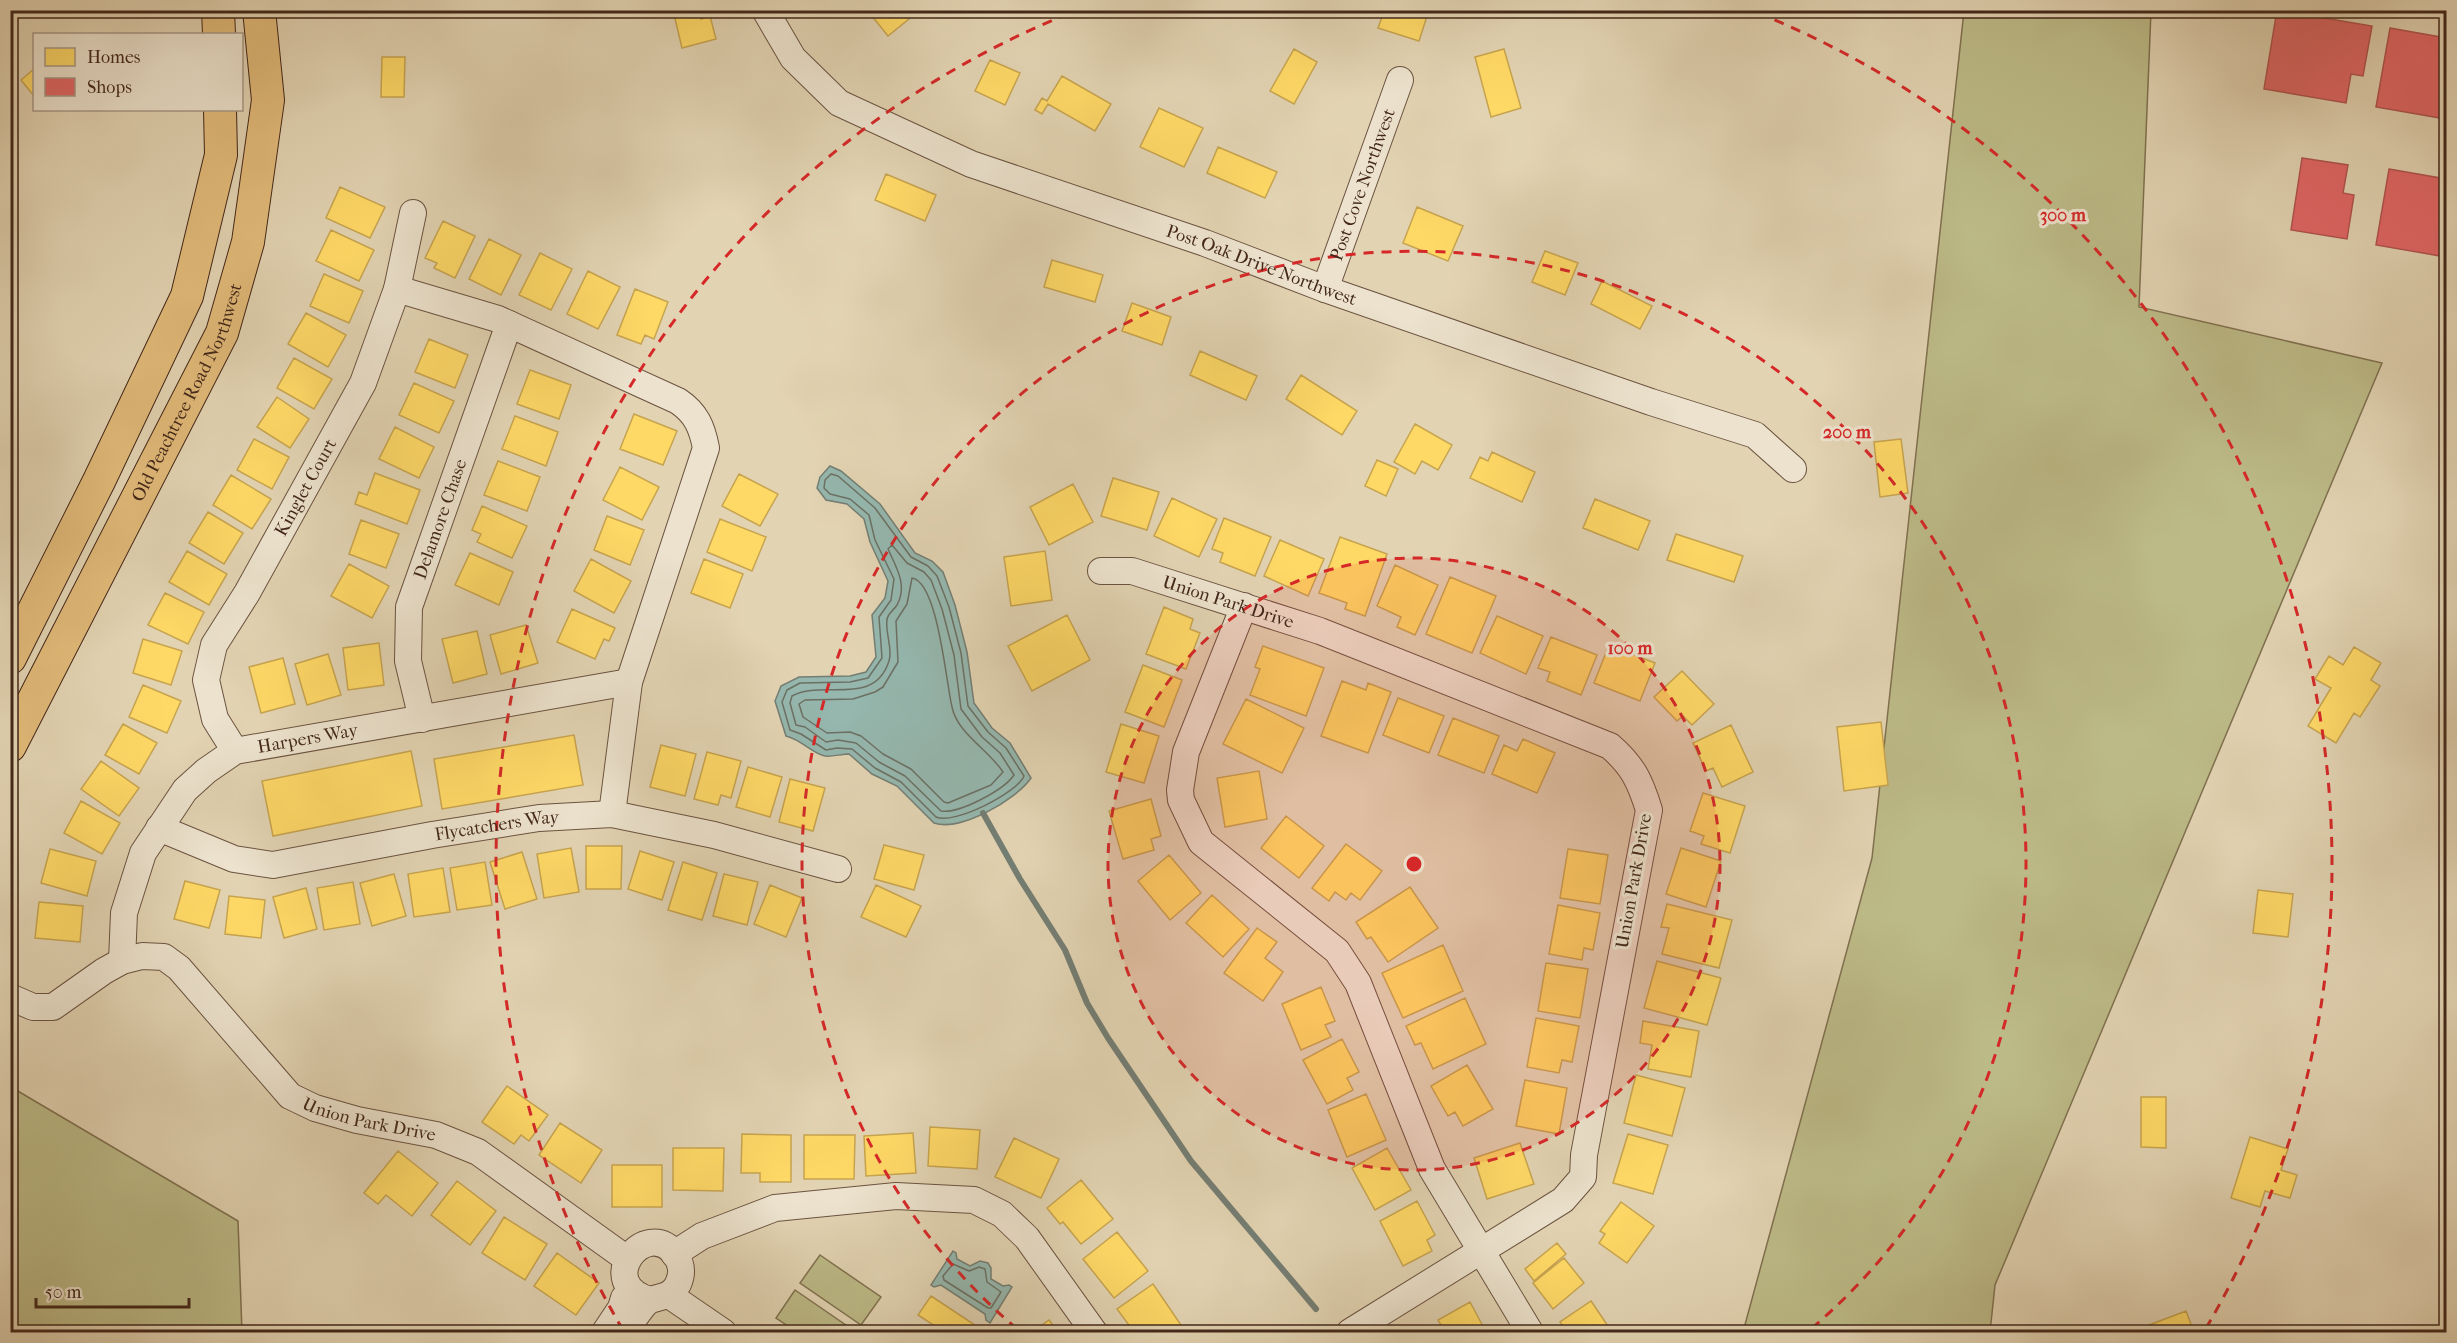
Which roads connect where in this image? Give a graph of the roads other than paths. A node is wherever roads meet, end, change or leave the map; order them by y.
1 (218, 10) edge
2 (259, 10) edge
3 (765, 10) edge
4 (219, 33) edge
5 (1400, 80) dead end
6 (220, 111) edge
7 (413, 213) dead end
8 (397, 289) junction
9 (1325, 289) junction
10 (509, 324) junction
11 (1793, 469) dead end
12 (1101, 571) dead end
13 (1244, 606) junction
14 (10, 658) edge
15 (628, 682) junction
16 (422, 719) junction
17 (10, 746) edge
18 (235, 751) junction
19 (612, 814) junction
20 (159, 828) junction
21 (838, 870) dead end
22 (122, 961) junction
23 (10, 997) edge
24 (1481, 1251) junction
25 (674, 1254) junction
26 (627, 1259) junction
27 (649, 1294) junction
28 (605, 1332) edge
29 (625, 1332) edge
30 (723, 1332) edge
31 (1094, 1332) edge
32 (1350, 1332) edge
33 (1530, 1332) edge

1 - 4 main road
2 - 17 main road, Old Peachtree Road Northwest
3 - 9 street, Post Oak Drive Northwest
5 - 9 street, Post Cove Northwest
6 - 14 main road
7 - 8 street, Kinglet Court
8 - 10 street
8 - 18 street, Kinglet Court
9 - 11 street, Post Oak Drive Northwest
10 - 15 street
10 - 16 street, Delamore Chase
12 - 13 street, Union Park Drive
13 - 24 street
13 - 24 street, Union Park Drive
15 - 16 street, Harpers Way
15 - 19 street
16 - 18 street, Harpers Way
18 - 20 street, Harpers Way
19 - 20 street, Flycatchers Way
19 - 21 street, Flycatchers Way
20 - 22 street, Harpers Way
22 - 23 street, Union Park Drive
22 - 26 street, Union Park Drive
24 - 32 street, Union Park Drive
24 - 33 street
25 - 26 street
25 - 27 street
25 - 31 street
26 - 27 street
27 - 28 street
27 - 29 street
27 - 30 street

